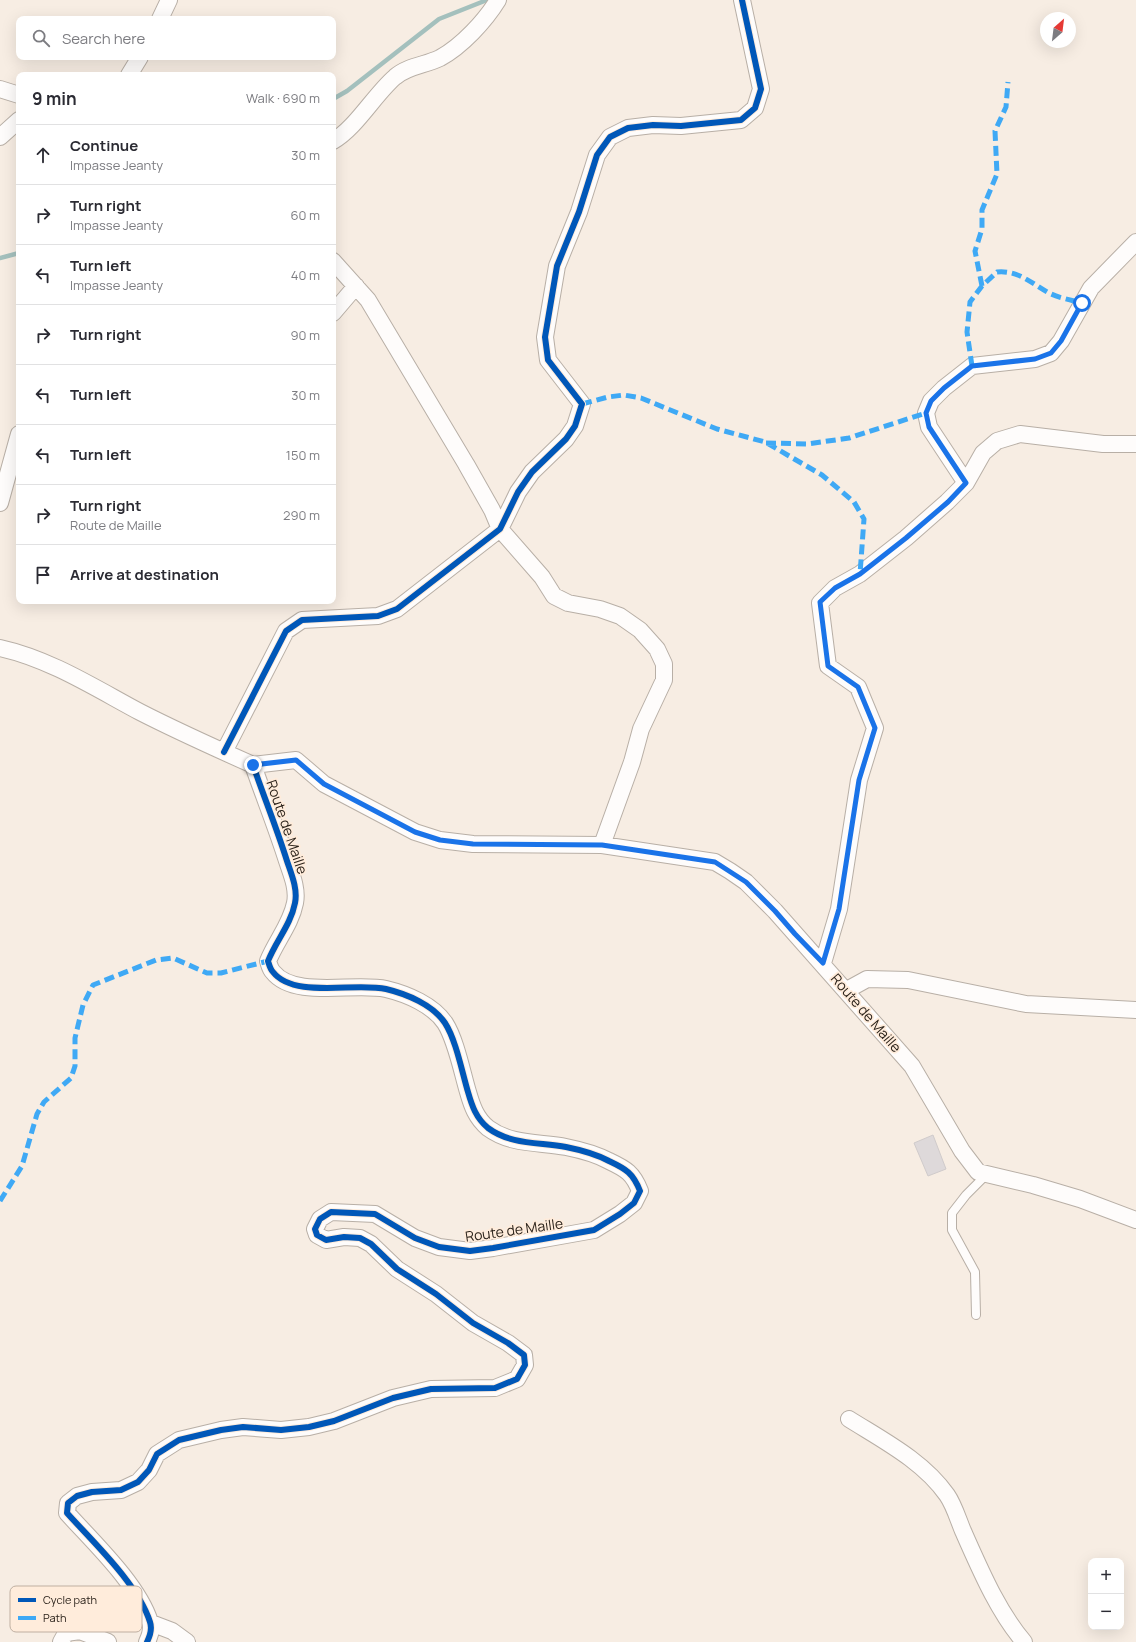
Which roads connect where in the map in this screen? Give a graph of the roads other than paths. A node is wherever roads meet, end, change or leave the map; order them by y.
1 (169, 0) edge
2 (498, 0) edge
3 (742, 0) edge
4 (161, 16) edge
5 (138, 60) edge
6 (131, 72) edge
7 (0, 89) edge
8 (16, 94) edge
9 (16, 123) edge
10 (0, 137) edge
11 (336, 137) edge
12 (1136, 242) edge
13 (336, 263) edge
14 (356, 286) junction
15 (336, 309) edge
16 (1136, 444) edge
17 (16, 445) edge
18 (966, 483) junction
19 (0, 503) edge
20 (500, 529) junction
21 (0, 648) edge
22 (224, 752) junction
23 (253, 765) junction
24 (602, 845) junction
25 (823, 963) junction
26 (847, 990) junction
27 (1136, 1010) edge
28 (987, 1174) junction
29 (1136, 1220) edge
30 (976, 1316) dead end
31 (849, 1419) dead end
32 (130, 1586) edge
33 (142, 1605) edge
34 (151, 1623) junction
35 (73, 1632) edge
36 (83, 1632) edge
37 (61, 1642) edge
38 (108, 1642) edge
39 (147, 1642) edge
40 (187, 1642) edge
41 (1024, 1642) edge

1 - 4 street
2 - 11 street
3 - 20 street
5 - 6 street
7 - 8 street
9 - 10 street
12 - 18 street
13 - 14 street
14 - 15 street
14 - 20 street
16 - 18 street
17 - 19 street
18 - 25 street
20 - 22 street
20 - 24 street
21 - 22 street
22 - 23 street
23 - 24 street, Route de Maille
23 - 32 street, Route de Maille
24 - 25 street, Route de Maille
25 - 26 street, Route de Maille
26 - 27 street
26 - 28 street, Route de Maille
28 - 29 street, Route de Maille
28 - 30 lane
31 - 41 street
33 - 34 street, Route de Maille
34 - 39 street
34 - 40 street
35 - 37 street
36 - 38 street

